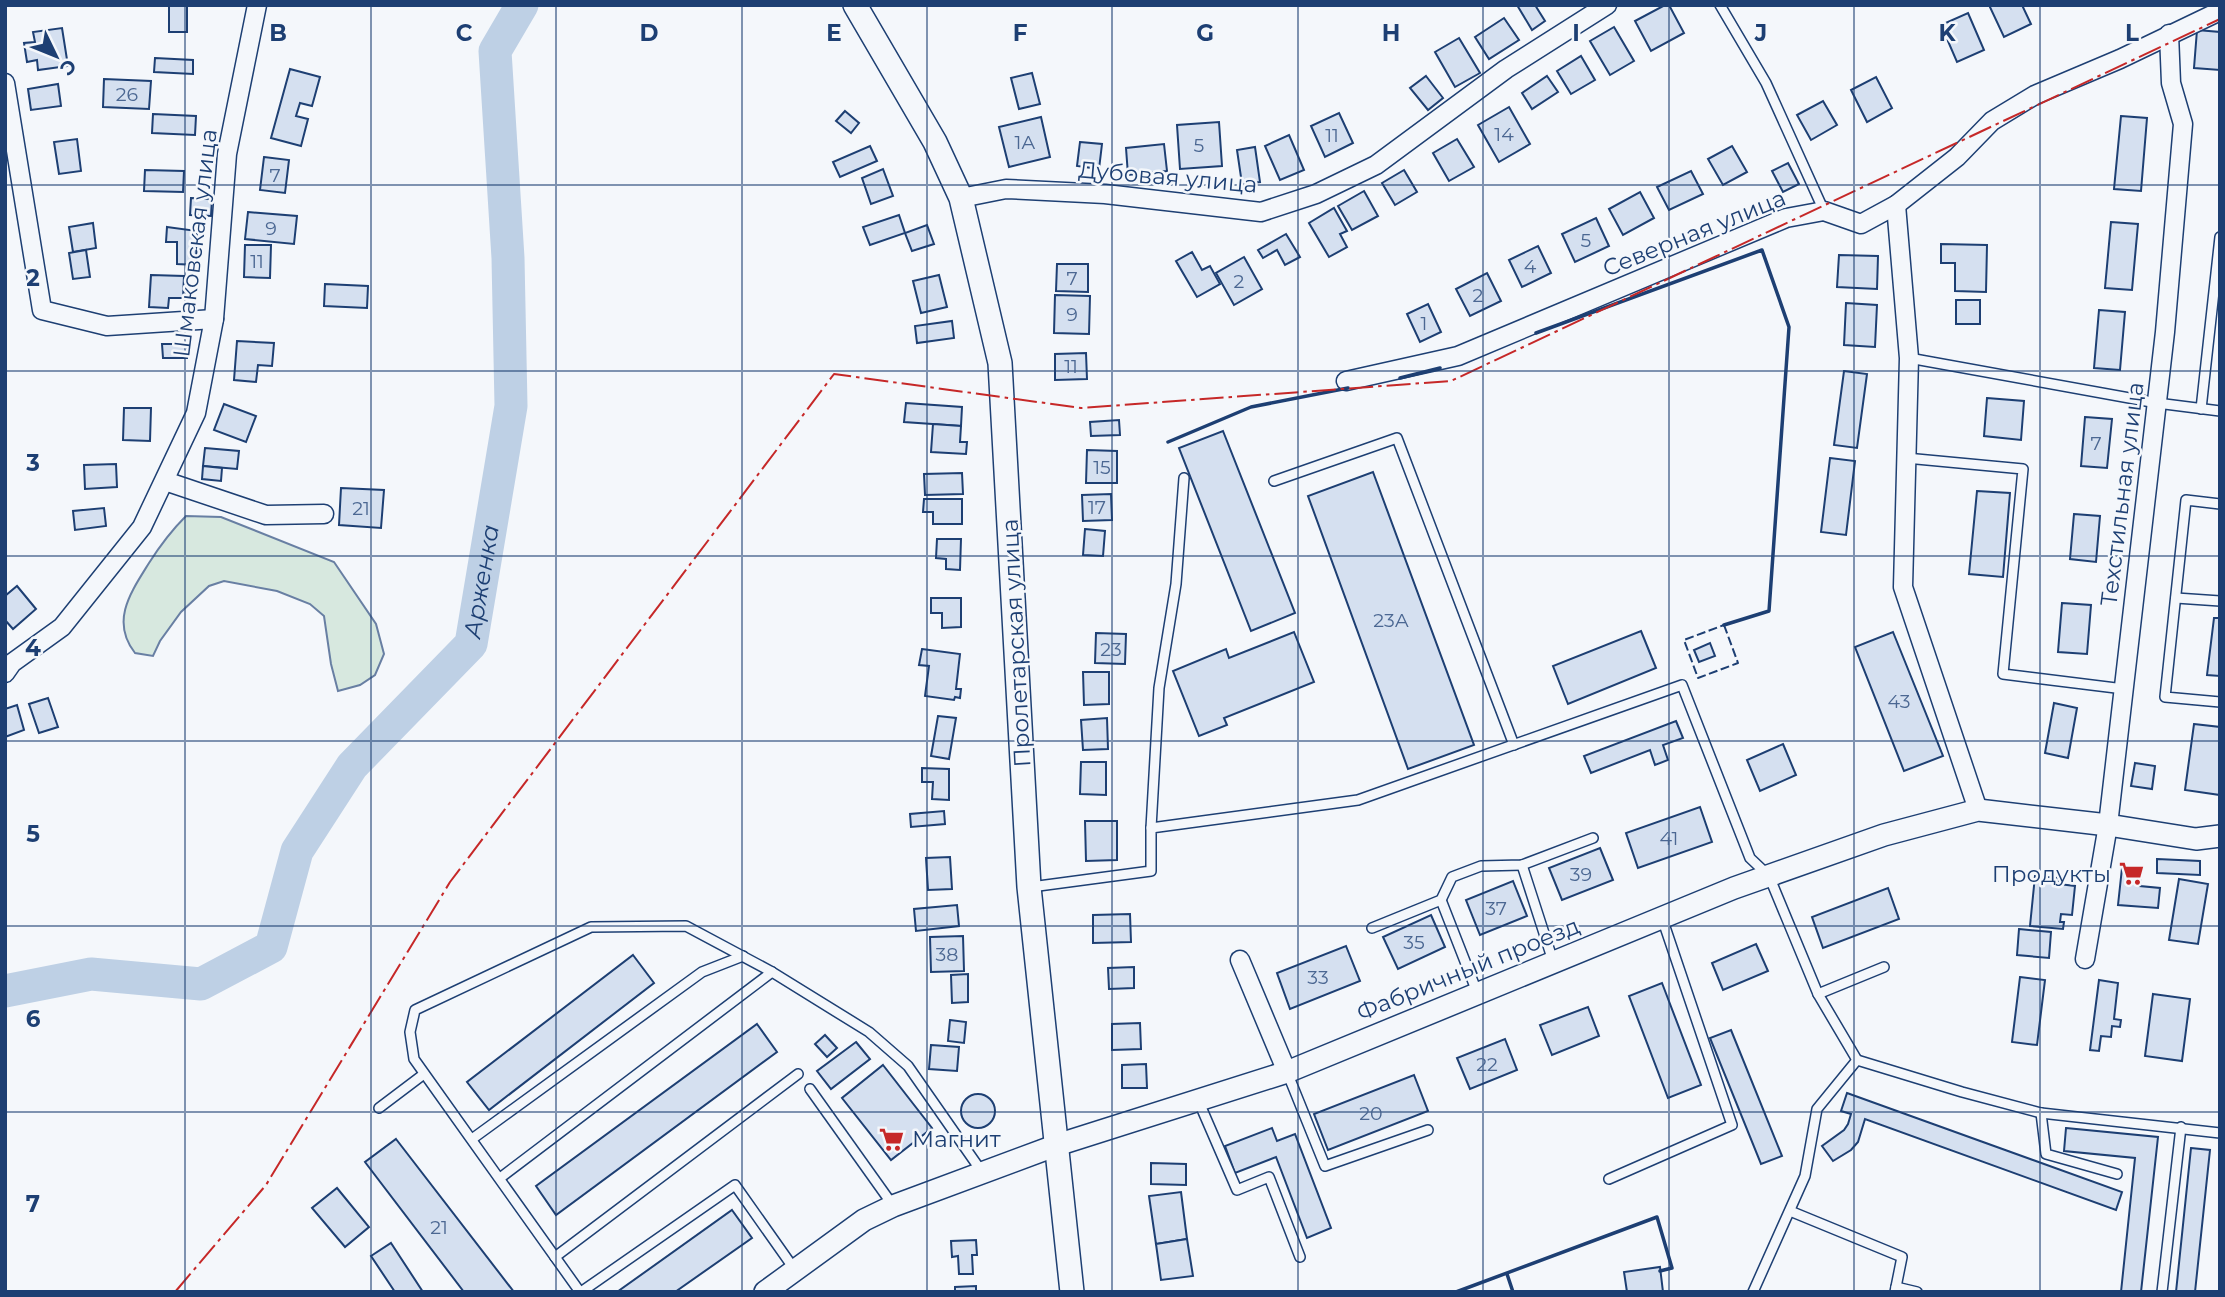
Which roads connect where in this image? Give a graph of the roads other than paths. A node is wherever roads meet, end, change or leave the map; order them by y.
1 (257, 5) edge
2 (1607, 5) edge
3 (1720, 5) edge
4 (2220, 11) edge
5 (860, 14) edge
6 (2169, 34) junction
7 (5, 83) edge
8 (961, 198) junction
9 (1896, 205) junction
10 (1824, 211) junction
11 (2220, 237) edge
12 (2215, 312) edge
13 (214, 319) junction
14 (1909, 358) junction
15 (1346, 380) dead end
16 (2157, 403) junction
17 (2201, 409) junction
18 (2220, 411) edge
19 (1906, 458) junction
20 (1184, 478) dead end
21 (164, 481) junction
22 (1274, 481) dead end
23 (2220, 504) edge
24 (324, 514) dead end
25 (2176, 598) junction
26 (2220, 601) edge
27 (5, 673) edge
28 (2124, 689) junction
29 (2220, 702) edge
30 (1514, 745) junction
31 (1978, 810) junction
32 (2108, 825) junction
33 (1151, 828) junction
34 (2220, 836) edge
35 (1592, 838) dead end
36 (1522, 865) junction
37 (1769, 876) junction
38 (1029, 887) junction
39 (1441, 900) junction
40 (1662, 918) junction
41 (1372, 928) dead end
42 (743, 956) junction
43 (2085, 959) dead end
44 (1240, 960) dead end
45 (1554, 963) junction
46 (1884, 967) dead end
47 (772, 972) junction
48 (1478, 994) junction
49 (1818, 994) junction
50 (1857, 1060) junction
51 (1287, 1072) junction
52 (424, 1074) junction
53 (798, 1074) dead end
54 (810, 1089) dead end
55 (1198, 1100) junction
56 (379, 1108) dead end
57 (2041, 1112) junction
58 (2181, 1127) junction
59 (1428, 1130) dead end
60 (2220, 1133) edge
61 (472, 1139) junction
62 (1057, 1145) junction
63 (983, 1174) junction
64 (2117, 1174) dead end
65 (500, 1178) junction
66 (1609, 1179) dead end
67 (893, 1206) junction
68 (1790, 1211) junction
69 (555, 1257) junction
70 (1300, 1257) dead end
71 (795, 1270) junction
72 (1896, 1289) edge
73 (581, 1292) edge
74 (765, 1292) edge
75 (1072, 1292) edge
76 (1753, 1292) edge
77 (1917, 1292) edge
78 (2162, 1292) edge

1 - 13 street, Шмаковская улица
2 - 8 street, Дубовая улица
3 - 10 lane
4 - 6 street, Северная улица
5 - 8 main road, Пролетарская улица
6 - 9 street, Северная улица
6 - 16 street, Техстильная улица
7 - 13 street
8 - 38 main road, Пролетарская улица
9 - 10 street, Северная улица
9 - 14 street
10 - 15 street, Северная улица
11 - 12 lane
12 - 17 lane
13 - 21 street, Шмаковская улица
14 - 16 lane
14 - 19 street
16 - 17 lane
16 - 28 street, Техстильная улица
17 - 18 lane
19 - 28 lane
19 - 31 street
20 - 33 lane
21 - 24 street
21 - 27 street, Шмаковская улица
22 - 30 lane
23 - 25 lane
25 - 26 lane
25 - 29 lane
28 - 32 street, Техстильная улица
30 - 33 lane
30 - 37 lane
31 - 32 street, Фабричный проезд
31 - 37 street, Фабричный проезд
32 - 34 street, Фабричный проезд
32 - 43 street, Техстильная улица
33 - 38 lane
35 - 36 lane
36 - 39 lane
36 - 45 lane
37 - 40 street, Фабричный проезд
37 - 49 lane
38 - 62 main road, Пролетарская улица
39 - 41 lane
39 - 48 lane
40 - 45 street, Фабричный проезд
40 - 66 lane
42 - 47 lane
42 - 52 lane
42 - 61 lane
44 - 51 street
45 - 48 street, Фабричный проезд
46 - 49 lane
47 - 63 lane
47 - 65 lane
48 - 51 street, Фабричный проезд
49 - 50 lane
50 - 57 lane
50 - 68 lane
51 - 55 street, Фабричный проезд
51 - 59 lane
52 - 56 lane
52 - 61 lane
53 - 69 lane
54 - 67 lane
55 - 62 street, Фабричный проезд
55 - 70 lane
57 - 58 lane
57 - 64 lane
58 - 60 lane
58 - 78 lane
61 - 65 lane
62 - 63 street, Фабричный проезд
62 - 75 main road, Пролетарская улица
63 - 67 street, Фабричный проезд
65 - 69 lane
67 - 71 street, Фабричный проезд
68 - 72 lane
68 - 76 lane
69 - 73 lane
71 - 73 lane
71 - 74 street, Фабричный проезд
72 - 77 lane

